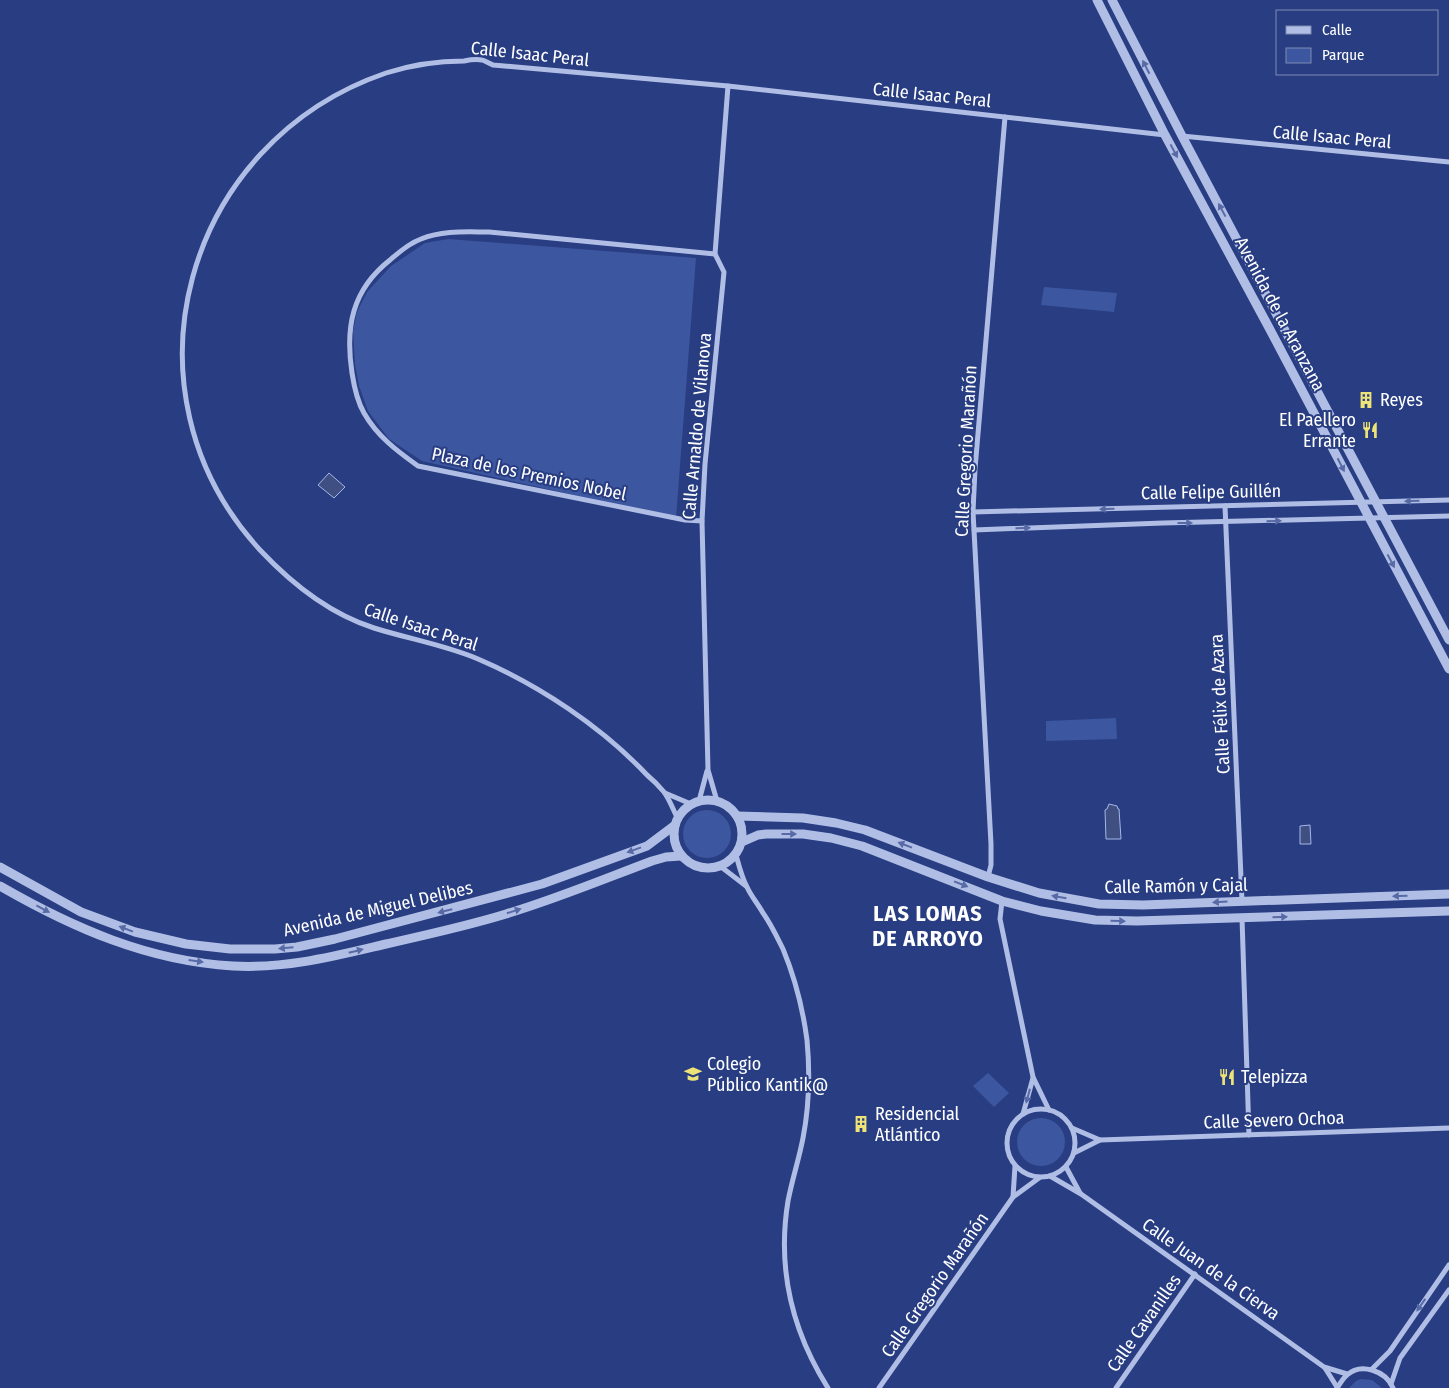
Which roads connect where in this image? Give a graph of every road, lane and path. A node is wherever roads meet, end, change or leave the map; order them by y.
1 (1097, 0) edge
2 (1112, 0) edge
3 (728, 86) junction
4 (1005, 117) junction
5 (1165, 135) junction
6 (1182, 136) junction
7 (1449, 162) edge
8 (716, 254) junction
9 (1449, 500) edge
10 (1375, 501) junction
11 (1360, 502) junction
12 (1226, 506) junction
13 (973, 512) junction
14 (1449, 516) edge
15 (1384, 517) junction
16 (1368, 518) junction
17 (702, 521) junction
18 (1226, 522) junction
19 (974, 530) junction
20 (1449, 640) edge
21 (1449, 669) edge
22 (708, 770) junction
23 (665, 793) junction
24 (717, 801) junction
25 (695, 803) junction
26 (737, 816) junction
27 (676, 822) junction
28 (742, 842) junction
29 (736, 855) junction
30 (682, 856) junction
31 (0, 866) edge
32 (720, 866) junction
33 (988, 877) junction
34 (0, 886) edge
35 (746, 887) junction
36 (1449, 894) edge
37 (1002, 901) junction
38 (1242, 901) junction
39 (1449, 911) edge
40 (1242, 918) junction
41 (1033, 1077) junction
42 (1049, 1110) junction
43 (1023, 1114) junction
44 (1072, 1128) junction
45 (1449, 1128) edge
46 (1249, 1135) junction
47 (1100, 1140) junction
48 (1074, 1153) junction
49 (1015, 1166) junction
50 (1066, 1167) junction
51 (1050, 1176) junction
52 (1039, 1178) junction
53 (1081, 1194) junction
54 (1013, 1197) junction
55 (1449, 1265) edge
56 (1196, 1274) junction
57 (1449, 1290) edge
58 (1324, 1367) junction
59 (1372, 1369) junction
60 (1347, 1374) junction
61 (1392, 1386) edge
62 (828, 1388) edge
63 (879, 1388) edge
64 (1116, 1388) edge
65 (1337, 1388) edge

1 - 5 street, Avenida de la Aranzana
6 -> 2 street, Avenida de la Aranzana
3 - 4 street, Calle Isaac Peral
3 - 8 street, Calle Arnaldo de Vilanova
3 - 23 street, Calle Isaac Peral
4 - 5 street, Calle Isaac Peral
4 - 13 street, Calle Gregorio Marañón
5 -> 11 street, Avenida de la Aranzana
6 - 7 street, Calle Isaac Peral
10 -> 6 street, Avenida de la Aranzana
8 - 17 street, Calle Arnaldo de Vilanova
8 - 17 street, Plaza de los Premios Nobel
9 -> 10 street, Calle Felipe Guillén
10 - 11 street, Calle Felipe Guillén
10 - 15 street, Avenida de la Aranzana
11 - 12 street, Calle Felipe Guillén
11 - 16 street, Avenida de la Aranzana
12 -> 13 street, Calle Felipe Guillén
12 - 18 street, Calle Félix de Azara
13 - 19 street, Calle Gregorio Marañón
14 - 15 street, Calle Felipe Guillén
15 - 16 street, Calle Felipe Guillén
15 - 20 street, Avenida de la Aranzana
18 -> 16 street, Calle Felipe Guillén
16 -> 21 street, Avenida de la Aranzana
17 - 22 street, Calle Arnaldo de Vilanova
19 -> 18 street, Calle Felipe Guillén
18 - 38 street, Calle Félix de Azara
19 - 33 street, Calle Gregorio Marañón
22 - 24 street, Calle Arnaldo de Vilanova
22 - 25 street, Calle Arnaldo de Vilanova
23 - 25 street, Calle Isaac Peral
23 - 27 street, Calle Isaac Peral
24 - 25 street
24 - 26 street
25 - 27 street
26 - 28 street
33 -> 26 street, Calle Ramón y Cajal
27 - 30 street
27 -> 31 street, Avenida de Miguel Delibes
28 - 29 street
28 -> 37 street, Calle Ramón y Cajal
29 - 32 street
29 - 35 street
30 - 32 street
34 -> 30 street, Avenida de Miguel Delibes
32 - 35 street
38 -> 33 street, Calle Ramón y Cajal
35 - 62 street
36 -> 38 street, Calle Ramón y Cajal
37 -> 40 street, Calle Ramón y Cajal
37 - 41 street
40 -> 39 street, Calle Ramón y Cajal
40 - 46 street
41 - 42 street
41 -> 43 street
42 - 43 street
42 - 44 street
43 - 49 street
44 - 47 street, Calle Severo Ochoa
44 - 48 street
45 - 46 street, Calle Severo Ochoa
46 - 47 street, Calle Severo Ochoa
47 - 48 street, Calle Severo Ochoa
48 - 50 street
49 - 52 street
49 - 54 street
50 - 51 street
50 - 53 street, Calle Juan de la Cierva
51 - 52 street
51 - 53 street, Calle Juan de la Cierva
52 - 54 street, Calle Gregorio Marañón
53 - 56 street, Calle Juan de la Cierva
54 - 63 street, Calle Gregorio Marañón
55 -> 59 street
56 - 58 street, Calle Juan de la Cierva
56 - 64 street, Calle Cavanilles
57 - 61 street
58 - 60 street, Calle Juan de la Cierva
58 - 65 street, Calle Juan de la Cierva
59 - 60 street
59 - 61 street
60 - 65 street

